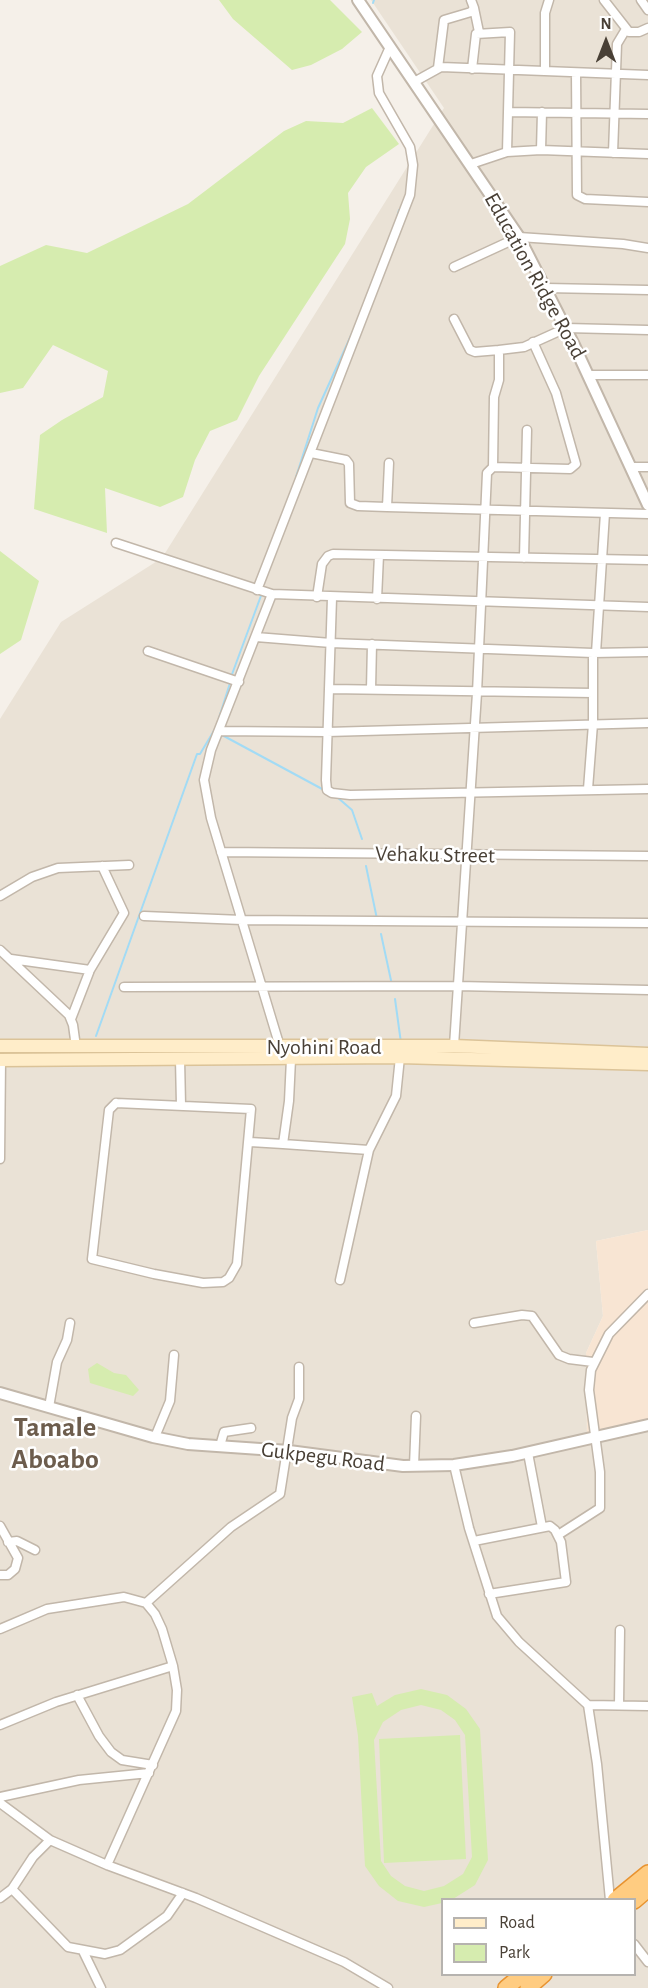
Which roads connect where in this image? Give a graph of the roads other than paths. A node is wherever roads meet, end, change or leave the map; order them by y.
1 (358, 0) edge
2 (549, 0) edge
3 (604, 0) edge
4 (641, 0) edge
5 (473, 4) edge
6 (648, 10) edge
7 (648, 28) edge
8 (626, 29) junction
9 (478, 32) junction
10 (390, 46) junction
11 (438, 68) junction
12 (472, 69) junction
13 (510, 70) junction
14 (545, 71) junction
15 (576, 73) junction
16 (616, 74) junction
17 (648, 75) edge
18 (414, 82) junction
19 (508, 112) junction
20 (542, 112) junction
21 (576, 112) junction
22 (615, 113) junction
23 (648, 114) edge
24 (541, 150) junction
25 (575, 151) junction
26 (507, 152) junction
27 (613, 153) junction
28 (648, 154) edge
29 (471, 164) junction
30 (648, 202) edge
31 (519, 237) junction
32 (648, 248) edge
33 (454, 267) dead end
34 (546, 288) junction
35 (648, 290) edge
36 (454, 319) dead end
37 (566, 328) junction
38 (648, 330) edge
39 (533, 342) junction
40 (499, 350) junction
41 (589, 375) junction
42 (648, 375) edge
43 (527, 430) dead end
44 (311, 453) junction
45 (389, 463) dead end
46 (493, 467) junction
47 (631, 467) junction
48 (648, 467) edge
49 (528, 468) junction
50 (648, 505) edge
51 (387, 507) junction
52 (486, 510) junction
53 (526, 511) junction
54 (605, 513) junction
55 (648, 514) edge
56 (116, 543) dead end
57 (379, 555) junction
58 (483, 558) junction
59 (524, 558) junction
60 (602, 559) junction
61 (648, 560) edge
62 (257, 590) junction
63 (272, 594) junction
64 (317, 597) junction
65 (332, 598) junction
66 (377, 599) junction
67 (481, 602) junction
68 (599, 605) junction
69 (648, 607) edge
70 (256, 637) junction
71 (331, 644) junction
72 (372, 644) junction
73 (480, 647) junction
74 (148, 651) dead end
75 (648, 652) edge
76 (595, 653) junction
77 (239, 682) junction
78 (330, 689) junction
79 (371, 689) junction
80 (477, 693) junction
81 (593, 693) junction
82 (648, 723) edge
83 (593, 724) junction
84 (475, 727) junction
85 (219, 731) junction
86 (327, 732) junction
87 (588, 789) junction
88 (648, 789) edge
89 (470, 791) junction
90 (221, 852) junction
91 (466, 856) junction
92 (648, 856) edge
93 (129, 865) dead end
94 (102, 866) junction
95 (0, 896) edge
96 (144, 916) dead end
97 (242, 920) junction
98 (462, 922) junction
99 (648, 923) edge
100 (0, 950) edge
101 (10, 958) junction
102 (90, 970) junction
103 (262, 986) junction
104 (124, 987) dead end
105 (457, 987) junction
106 (648, 990) edge
107 (71, 1019) junction
108 (0, 1046) edge
109 (454, 1046) junction
110 (76, 1047) junction
111 (280, 1047) junction
112 (648, 1054) edge
113 (400, 1057) junction
114 (180, 1059) junction
115 (291, 1059) junction
116 (1, 1060) edge
117 (648, 1064) edge
118 (180, 1105) junction
119 (250, 1142) junction
120 (283, 1144) junction
121 (369, 1150) junction
122 (0, 1160) edge
123 (340, 1280) dead end
124 (648, 1294) edge
125 (70, 1323) dead end
126 (474, 1323) dead end
127 (174, 1355) dead end
128 (593, 1362) junction
129 (300, 1367) dead end
130 (0, 1393) edge
131 (49, 1407) junction
132 (416, 1416) dead end
133 (648, 1425) edge
134 (251, 1428) dead end
135 (155, 1437) junction
136 (596, 1437) junction
137 (220, 1446) junction
138 (289, 1451) junction
139 (528, 1453) junction
140 (453, 1465) junction
141 (414, 1466) junction
142 (0, 1526) edge
143 (542, 1527) junction
144 (558, 1535) junction
145 (474, 1541) junction
146 (8, 1542) junction
147 (35, 1550) dead end
148 (0, 1575) edge
149 (489, 1594) junction
150 (146, 1603) junction
151 (0, 1629) edge
152 (620, 1630) dead end
153 (173, 1666) junction
154 (77, 1695) junction
155 (588, 1705) junction
156 (619, 1705) junction
157 (648, 1706) edge
158 (0, 1725) edge
159 (151, 1769) junction
160 (0, 1797) edge
161 (0, 1803) edge
162 (50, 1840) junction
163 (107, 1865) junction
164 (648, 1874) edge
165 (12, 1889) junction
166 (648, 1889) edge
167 (183, 1893) junction
168 (613, 1898) edge
169 (614, 1898) edge
170 (636, 1898) edge
171 (0, 1899) edge
172 (636, 1947) edge
173 (83, 1951) junction
174 (648, 1962) edge
175 (521, 1976) edge
176 (542, 1976) edge
177 (101, 1988) edge
178 (388, 1988) edge
179 (506, 1988) edge
180 (528, 1988) edge

1 - 10 street, Education Ridge Road
2 - 14 street
3 - 8 street
4 - 6 street
5 - 9 street
5 - 11 street
7 - 8 street
8 - 16 street
9 - 12 street
9 - 13 street
10 - 18 street, Education Ridge Road
10 - 44 street
11 - 12 street
11 - 18 street
12 - 13 street
13 - 14 street
13 - 19 street
14 - 15 street
15 - 16 street
15 - 21 street
16 - 17 street
16 - 22 street
18 - 29 street, Education Ridge Road
19 - 20 street
19 - 26 street
20 - 21 street
20 - 24 street
21 - 22 street
21 - 25 street
22 - 23 street
22 - 27 street
24 - 25 street
24 - 26 street
25 - 27 street
25 - 30 street
26 - 29 street
27 - 28 street
29 - 31 street, Education Ridge Road
31 - 32 street
31 - 33 street
31 - 34 street, Education Ridge Road
34 - 35 street
34 - 37 street, Education Ridge Road
36 - 40 street
37 - 38 street
37 - 39 street
37 - 41 street, Education Ridge Road
39 - 40 street
39 - 49 street
40 - 46 street
41 - 42 street
41 - 47 street, Education Ridge Road
43 - 49 street
44 - 51 street
44 - 62 street
45 - 51 street
46 - 49 street
46 - 52 street
47 - 48 street
47 - 50 street, Education Ridge Road
49 - 53 street
51 - 52 street
52 - 53 street
52 - 58 street
53 - 54 street
53 - 59 street
54 - 55 street
54 - 60 street
56 - 62 street
57 - 58 street
57 - 64 street
57 - 66 street
58 - 59 street
58 - 67 street
59 - 60 street
60 - 61 street
60 - 68 street
62 - 63 street
63 - 64 street
63 - 70 street
64 - 65 street
65 - 66 street
65 - 71 street
66 - 67 street
67 - 68 street
67 - 73 street
68 - 69 street
68 - 76 street
70 - 71 street
70 - 77 street
71 - 72 street
71 - 78 street
72 - 73 street
72 - 79 street
73 - 76 street
73 - 80 street
74 - 77 street
75 - 76 street
76 - 81 street
77 - 85 street
78 - 79 street
78 - 86 street
79 - 80 street
80 - 81 street
80 - 84 street
81 - 83 street
82 - 83 street
83 - 84 street
83 - 87 street
84 - 86 street
84 - 89 street
85 - 86 street
85 - 90 street
86 - 89 street
87 - 88 street
87 - 89 street
89 - 91 street
90 - 91 street, Vehaku Street
90 - 97 street
91 - 92 street, Vehaku Street
91 - 98 street
93 - 94 street
94 - 95 street
94 - 102 street
96 - 97 street
97 - 98 street
97 - 103 street
98 - 99 street
98 - 105 street
100 - 101 street
101 - 102 street
101 - 107 street
102 - 107 street
103 - 104 street
103 - 105 street
103 - 111 street
105 - 106 street
105 - 109 street
107 - 110 street
108 - 110 main road, Nyohini Road
109 - 111 main road, Nyohini Road
109 - 112 main road, Nyohini Road
110 - 111 main road, Nyohini Road
113 - 115 main road, Nyohini Road
113 - 117 main road, Nyohini Road
113 - 121 street
114 - 115 main road, Nyohini Road
114 - 116 main road, Nyohini Road
114 - 118 street
115 - 120 street
116 - 122 street
118 - 119 street
118 - 119 street
119 - 120 street
120 - 121 street
121 - 123 street
124 - 128 street
125 - 131 street
126 - 128 street
127 - 135 street
128 - 136 street
129 - 138 street
130 - 131 street, Gukpegu Road
131 - 135 street, Gukpegu Road
132 - 141 street
133 - 136 street, Gukpegu Road
134 - 137 street
135 - 137 street, Gukpegu Road
136 - 139 street, Gukpegu Road
136 - 144 street
137 - 138 street, Gukpegu Road
138 - 141 street, Gukpegu Road
138 - 150 street
139 - 140 street, Gukpegu Road
139 - 143 street
140 - 141 street, Gukpegu Road
140 - 145 street
142 - 146 street
143 - 144 street
143 - 145 street
144 - 149 street
145 - 149 street
146 - 147 street
146 - 148 street
149 - 155 street
150 - 151 street
150 - 153 street
152 - 156 street
153 - 154 street
153 - 159 street
154 - 158 street
154 - 159 street
155 - 156 street
155 - 168 street
156 - 157 street
159 - 160 street
159 - 163 street
161 - 162 street
162 - 163 street
162 - 165 street
163 - 167 street
164 - 169 highway
165 - 171 street
165 - 173 street
166 - 170 highway
167 - 173 street
167 - 178 street
172 - 174 street
173 - 177 street
175 - 179 highway
176 - 180 highway

